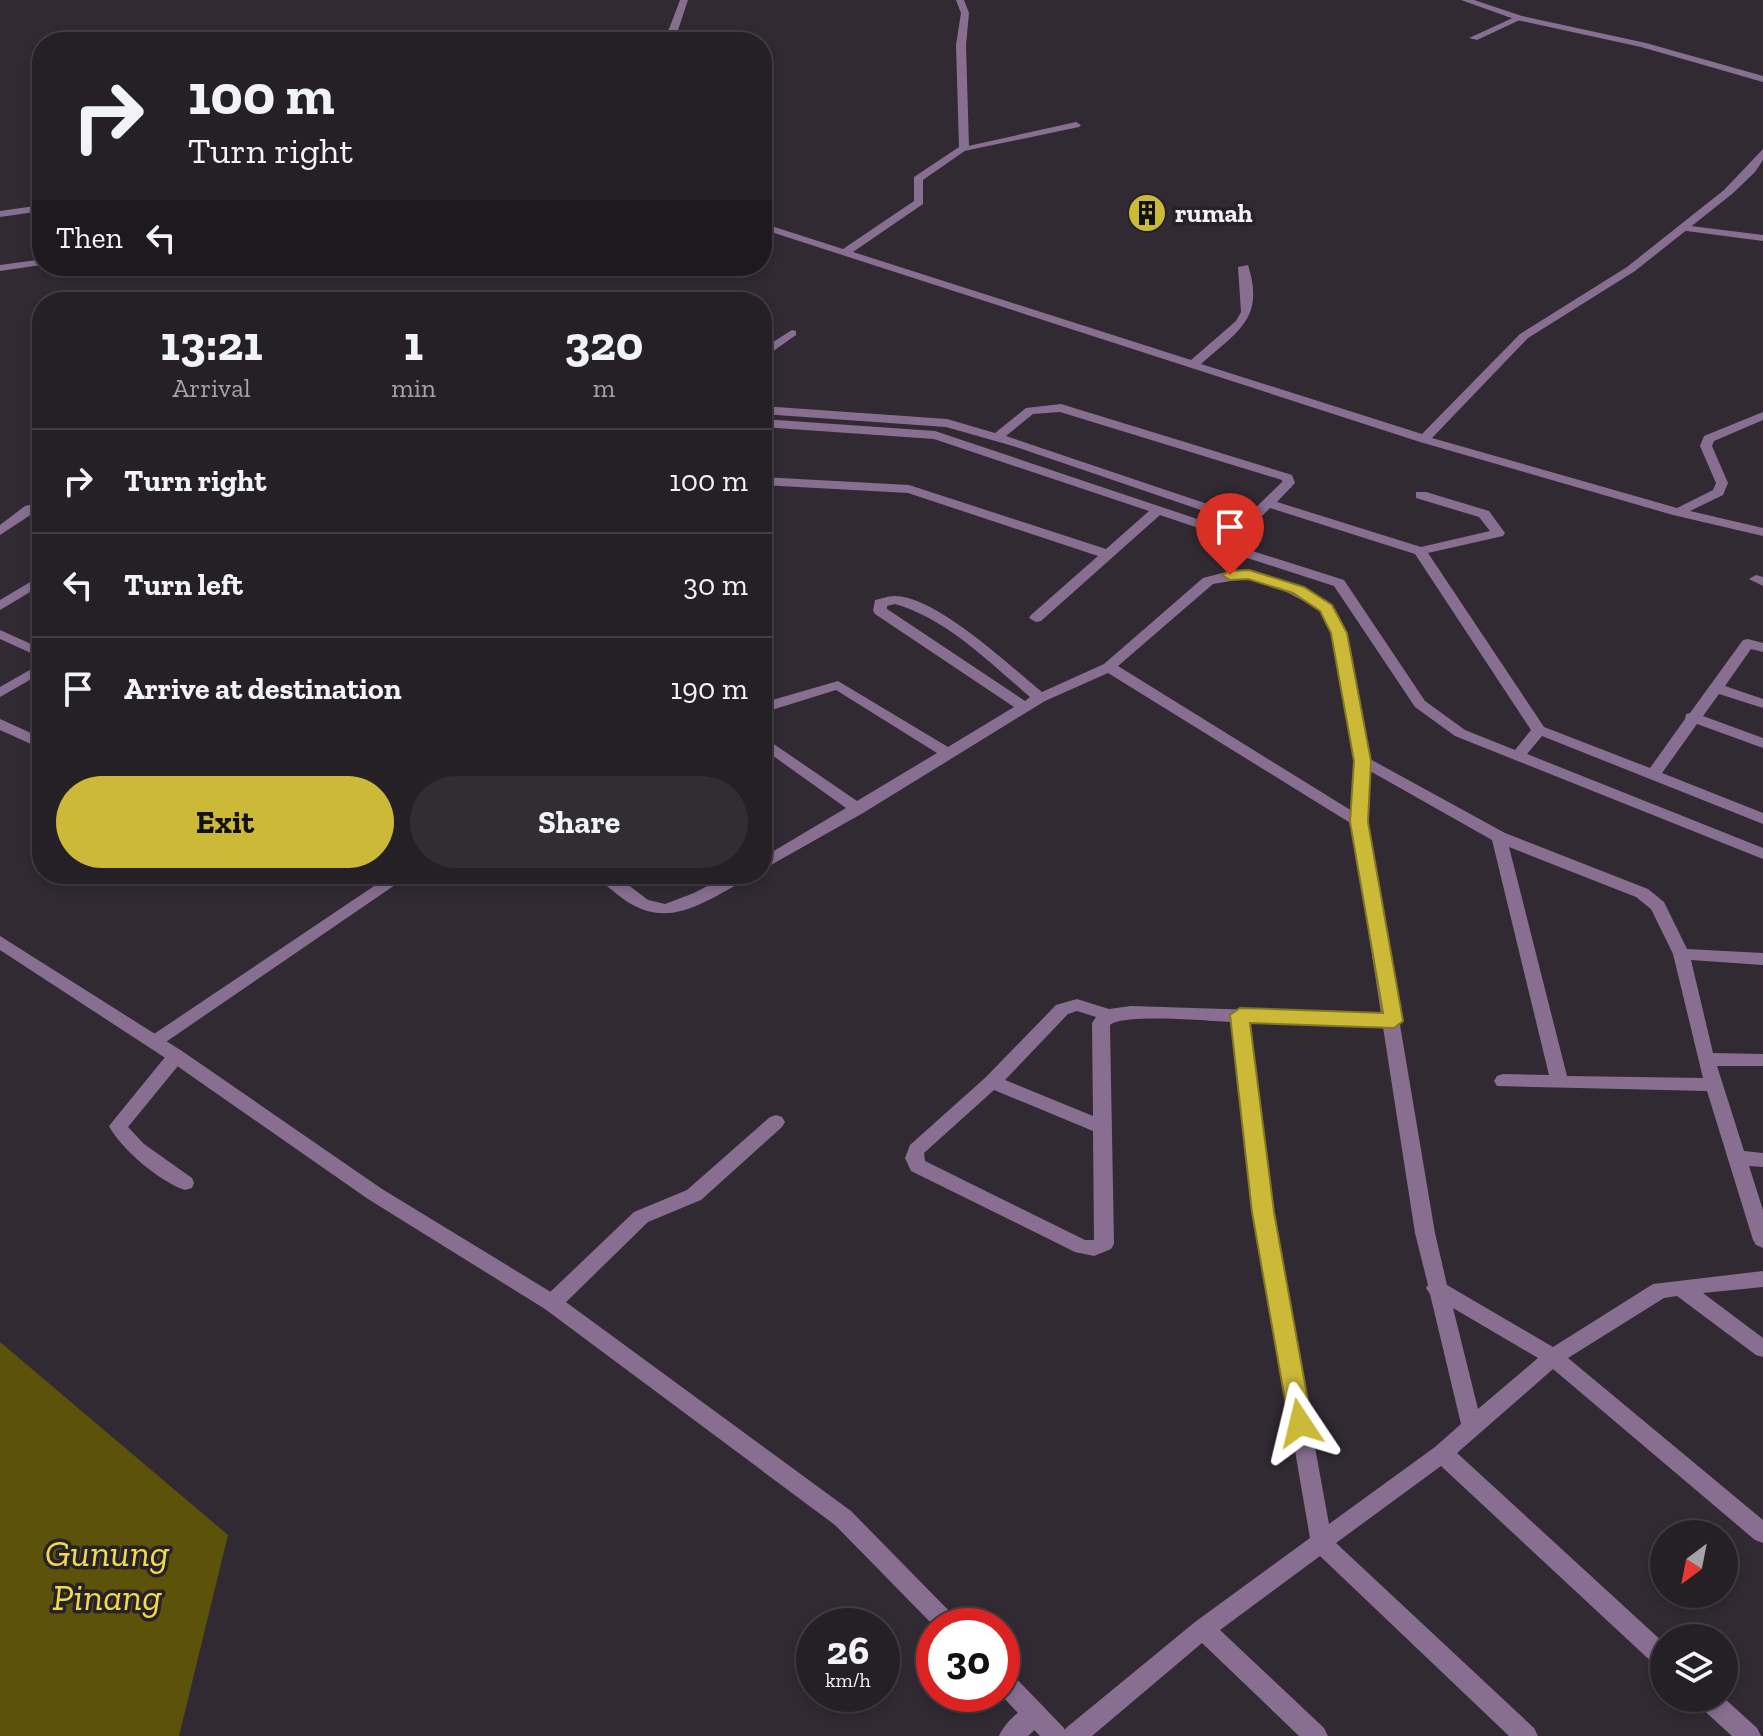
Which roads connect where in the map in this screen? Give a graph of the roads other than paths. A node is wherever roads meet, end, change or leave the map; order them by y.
1 (684, 0) edge
2 (960, 0) edge
3 (1465, 0) edge
4 (1520, 18) junction
5 (671, 32) edge
6 (1474, 38) dead end
7 (1763, 79) edge
8 (1076, 125) dead end
9 (964, 148) junction
10 (1763, 152) edge
11 (32, 209) edge
12 (0, 214) edge
13 (1683, 228) junction
14 (772, 229) edge
15 (1763, 238) edge
16 (844, 253) junction
17 (32, 264) edge
18 (1244, 267) dead end
19 (0, 268) edge
20 (792, 333) dead end
21 (772, 348) edge
22 (1194, 364) junction
23 (772, 411) edge
24 (1763, 416) edge
25 (772, 424) edge
26 (997, 437) junction
27 (1424, 439) junction
28 (1017, 443) junction
29 (1001, 457) junction
30 (772, 482) edge
31 (1421, 495) dead end
32 (1267, 503) junction
33 (32, 508) edge
34 (1158, 510) junction
35 (1678, 512) junction
36 (1248, 522) junction
37 (0, 531) edge
38 (1763, 532) edge
39 (1234, 536) junction
40 (1420, 551) junction
41 (1106, 554) junction
42 (32, 585) edge
43 (0, 606) edge
44 (1036, 618) dead end
45 (0, 634) edge
46 (963, 637) junction
47 (1763, 648) edge
48 (32, 649) edge
49 (938, 650) junction
50 (1109, 667) junction
51 (32, 673) edge
52 (1714, 687) junction
53 (0, 693) edge
54 (1040, 698) junction
55 (1763, 704) edge
56 (772, 705) edge
57 (1024, 707) junction
58 (1691, 717) junction
59 (0, 724) edge
60 (1539, 730) junction
61 (32, 739) edge
62 (1763, 743) edge
63 (772, 748) edge
64 (947, 753) junction
65 (1518, 756) junction
66 (1363, 761) junction
67 (1652, 776) junction
68 (858, 809) junction
69 (1763, 819) edge
70 (1359, 822) junction
71 (1499, 837) junction
72 (1763, 854) edge
73 (772, 858) edge
74 (388, 884) edge
75 (616, 884) edge
76 (723, 884) edge
77 (0, 942) edge
78 (1681, 954) junction
79 (1763, 959) edge
80 (1109, 1015) junction
81 (1240, 1015) junction
82 (1394, 1021) junction
83 (154, 1042) junction
84 (176, 1056) junction
85 (1706, 1059) junction
86 (1763, 1060) edge
87 (1503, 1081) dead end
88 (992, 1082) junction
89 (1560, 1082) junction
90 (1715, 1085) junction
91 (776, 1122) dead end
92 (1102, 1127) junction
93 (1737, 1158) junction
94 (1763, 1160) edge
95 (185, 1183) dead end
96 (1763, 1240) edge
97 (1763, 1279) edge
98 (1436, 1288) junction
99 (1681, 1288) junction
100 (552, 1303) junction
101 (1763, 1349) edge
102 (1553, 1357) junction
103 (1472, 1427) junction
104 (1442, 1453) junction
105 (1763, 1533) edge
106 (1322, 1544) junction
107 (931, 1608) edge
108 (1203, 1629) junction
109 (1650, 1645) edge
110 (1020, 1699) edge
111 (1721, 1712) edge
112 (1035, 1714) junction
113 (1743, 1734) edge
114 (1011, 1736) edge
115 (1056, 1736) edge
116 (1074, 1736) edge
117 (1316, 1736) edge
118 (1526, 1736) edge

1 - 5 street
2 - 9 street
3 - 4 street
4 - 6 street
4 - 7 street
8 - 9 street
9 - 16 street
10 - 13 street
11 - 12 street
13 - 15 street
13 - 27 street
14 - 16 street
16 - 22 street
17 - 19 street
18 - 22 street
20 - 21 street
22 - 27 street
23 - 26 street
24 - 35 street
25 - 29 street
26 - 28 street
26 - 32 street
27 - 35 street
28 - 29 street
28 - 36 street
29 - 34 street
30 - 41 street
31 - 40 street
32 - 36 street
32 - 40 street
33 - 37 street
34 - 39 street
34 - 41 street
35 - 38 street
36 - 39 street
39 - 65 street
40 - 60 street
41 - 44 street
42 - 43 street
45 - 48 street
46 - 49 street
46 - 49 street
46 - 54 street
47 - 52 street
49 - 57 street
50 - 54 street
50 - 66 street
50 - 70 street
51 - 53 street
52 - 55 street
52 - 58 street
54 - 57 street
56 - 64 street
57 - 64 street
58 - 62 street
58 - 67 street
59 - 61 street
60 - 65 street
60 - 67 street
63 - 68 street
64 - 68 street
65 - 72 street
66 - 70 street
66 - 71 street
67 - 69 street
68 - 73 street
70 - 82 street
71 - 78 street
71 - 89 street
74 - 83 street
75 - 76 street
77 - 83 street
78 - 79 street
78 - 85 street
80 - 81 street
80 - 88 street
80 - 92 street
81 - 82 street
81 - 106 street
82 - 98 street
83 - 84 street
84 - 95 street
84 - 100 street
85 - 86 street
85 - 90 street
87 - 89 street
88 - 92 street
88 - 92 street
89 - 90 street
90 - 93 street
91 - 100 street
93 - 94 street
93 - 96 street
97 - 99 street
98 - 102 street
98 - 103 street
99 - 101 street
99 - 102 street
100 - 107 street
102 - 103 street
102 - 105 street
103 - 104 street
104 - 106 street
104 - 109 street
106 - 108 street
106 - 118 street
108 - 116 street
108 - 117 street
110 - 112 street
111 - 113 street
112 - 114 street
112 - 115 street

